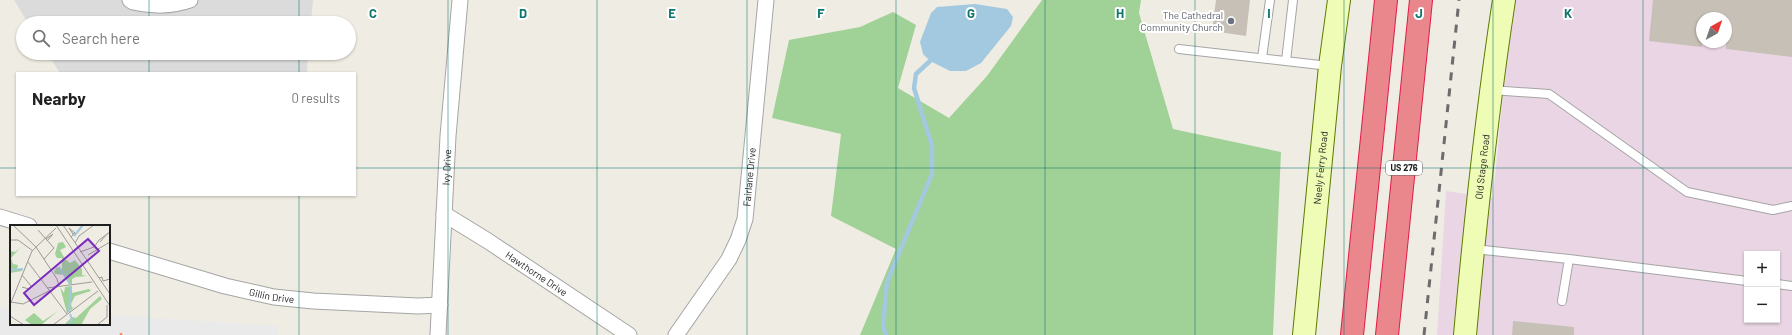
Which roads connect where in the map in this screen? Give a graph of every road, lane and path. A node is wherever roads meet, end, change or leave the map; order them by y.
1 (130, 0) edge
2 (190, 0) edge
3 (460, 0) edge
4 (766, 0) edge
5 (1270, 0) edge
6 (1293, 0) edge
7 (1339, 0) edge
8 (1386, 0) edge
9 (1421, 0) edge
10 (1504, 0) edge
11 (1179, 49) dead end
12 (1262, 58) junction
13 (1286, 61) junction
14 (1330, 66) junction
15 (1491, 90) junction
16 (1792, 206) edge
17 (444, 214) junction
18 (0, 217) edge
19 (26, 225) edge
20 (1473, 249) junction
21 (110, 250) edge
22 (1569, 259) junction
23 (1744, 281) edge
24 (1780, 284) edge
25 (1792, 286) edge
26 (1562, 301) dead end
27 (440, 306) junction
28 (438, 335) edge
29 (629, 335) edge
30 (676, 335) edge
31 (1304, 335) edge
32 (1352, 335) edge
33 (1387, 335) edge
34 (1465, 335) edge

1 - 2 street
3 - 17 street, Ivy Drive
4 - 30 street, Fairlane Drive
5 - 12 lane
6 - 13 lane
7 - 14 street, Neely Ferry Road
8 - 32 highway
9 - 33 highway, US 276
10 - 15 street, Old Stage Road
11 - 12 lane
12 - 13 lane
13 - 14 lane
14 - 31 street, Neely Ferry Road
15 - 16 lane
15 - 20 street, Old Stage Road
17 - 27 street, Ivy Drive
17 - 29 street, Hawthorne Drive
18 - 19 street
20 - 22 lane
20 - 34 street, Old Stage Road
21 - 27 street, Gillin Drive
22 - 23 lane
22 - 26 lane
24 - 25 lane
27 - 28 street, Ivy Drive

